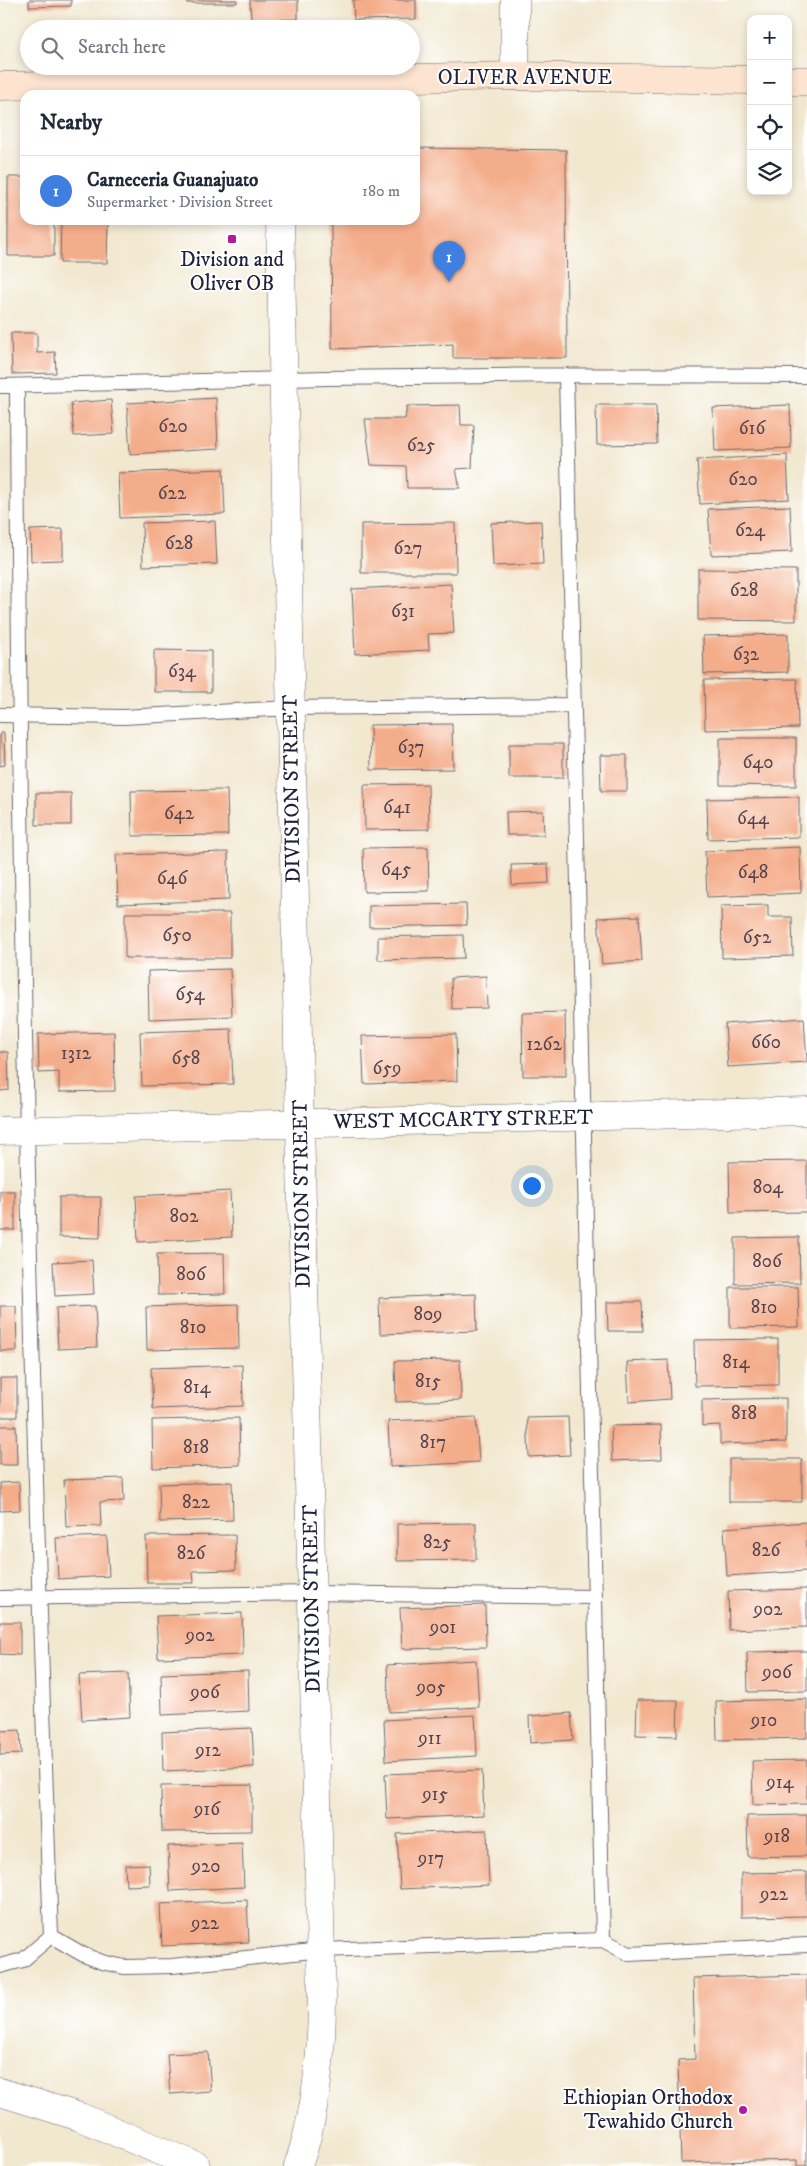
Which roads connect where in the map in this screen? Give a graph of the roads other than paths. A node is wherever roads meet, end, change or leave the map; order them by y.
1 (515, 0) edge
2 (515, 76) junction
3 (747, 80) edge
4 (792, 81) edge
5 (807, 81) edge
6 (0, 86) edge
7 (278, 88) edge
8 (280, 225) edge
9 (566, 375) junction
10 (807, 376) edge
11 (282, 378) junction
12 (0, 386) edge
13 (17, 386) junction
14 (574, 704) junction
15 (290, 708) junction
16 (18, 714) junction
17 (0, 715) edge
18 (807, 1112) edge
19 (584, 1117) junction
20 (300, 1124) junction
21 (28, 1130) junction
22 (0, 1131) edge
23 (312, 1593) junction
24 (39, 1597) junction
25 (594, 1597) junction
26 (0, 1598) edge
27 (51, 1936) junction
28 (603, 1940) junction
29 (807, 1945) edge
30 (321, 1950) junction
31 (0, 1966) edge
32 (0, 2092) edge
33 (196, 2166) edge
34 (298, 2166) edge

1 - 2 street
2 - 3 street, OLIVER AVENUE
2 - 7 street, OLIVER AVENUE
4 - 5 street
6 - 7 street, OLIVER AVENUE
8 - 11 street, DIVISION STREET
9 - 10 lane
9 - 11 lane
9 - 14 lane
11 - 13 lane
11 - 15 street, DIVISION STREET
12 - 13 lane
13 - 16 lane
14 - 15 lane
14 - 19 lane
15 - 16 lane
15 - 20 street, DIVISION STREET
16 - 17 lane
16 - 21 lane
18 - 19 street, WEST MCCARTY STREET
19 - 20 street, WEST MCCARTY STREET
19 - 25 lane
20 - 21 street, WEST MCCARTY STREET
20 - 23 street, DIVISION STREET
21 - 22 street, WEST MCCARTY STREET
21 - 24 lane
23 - 24 lane
23 - 25 lane
23 - 30 street, DIVISION STREET
24 - 26 lane
24 - 27 lane
25 - 28 lane
27 - 30 lane
27 - 31 lane
28 - 29 lane
28 - 30 lane
30 - 34 street, DIVISION STREET
32 - 33 street

